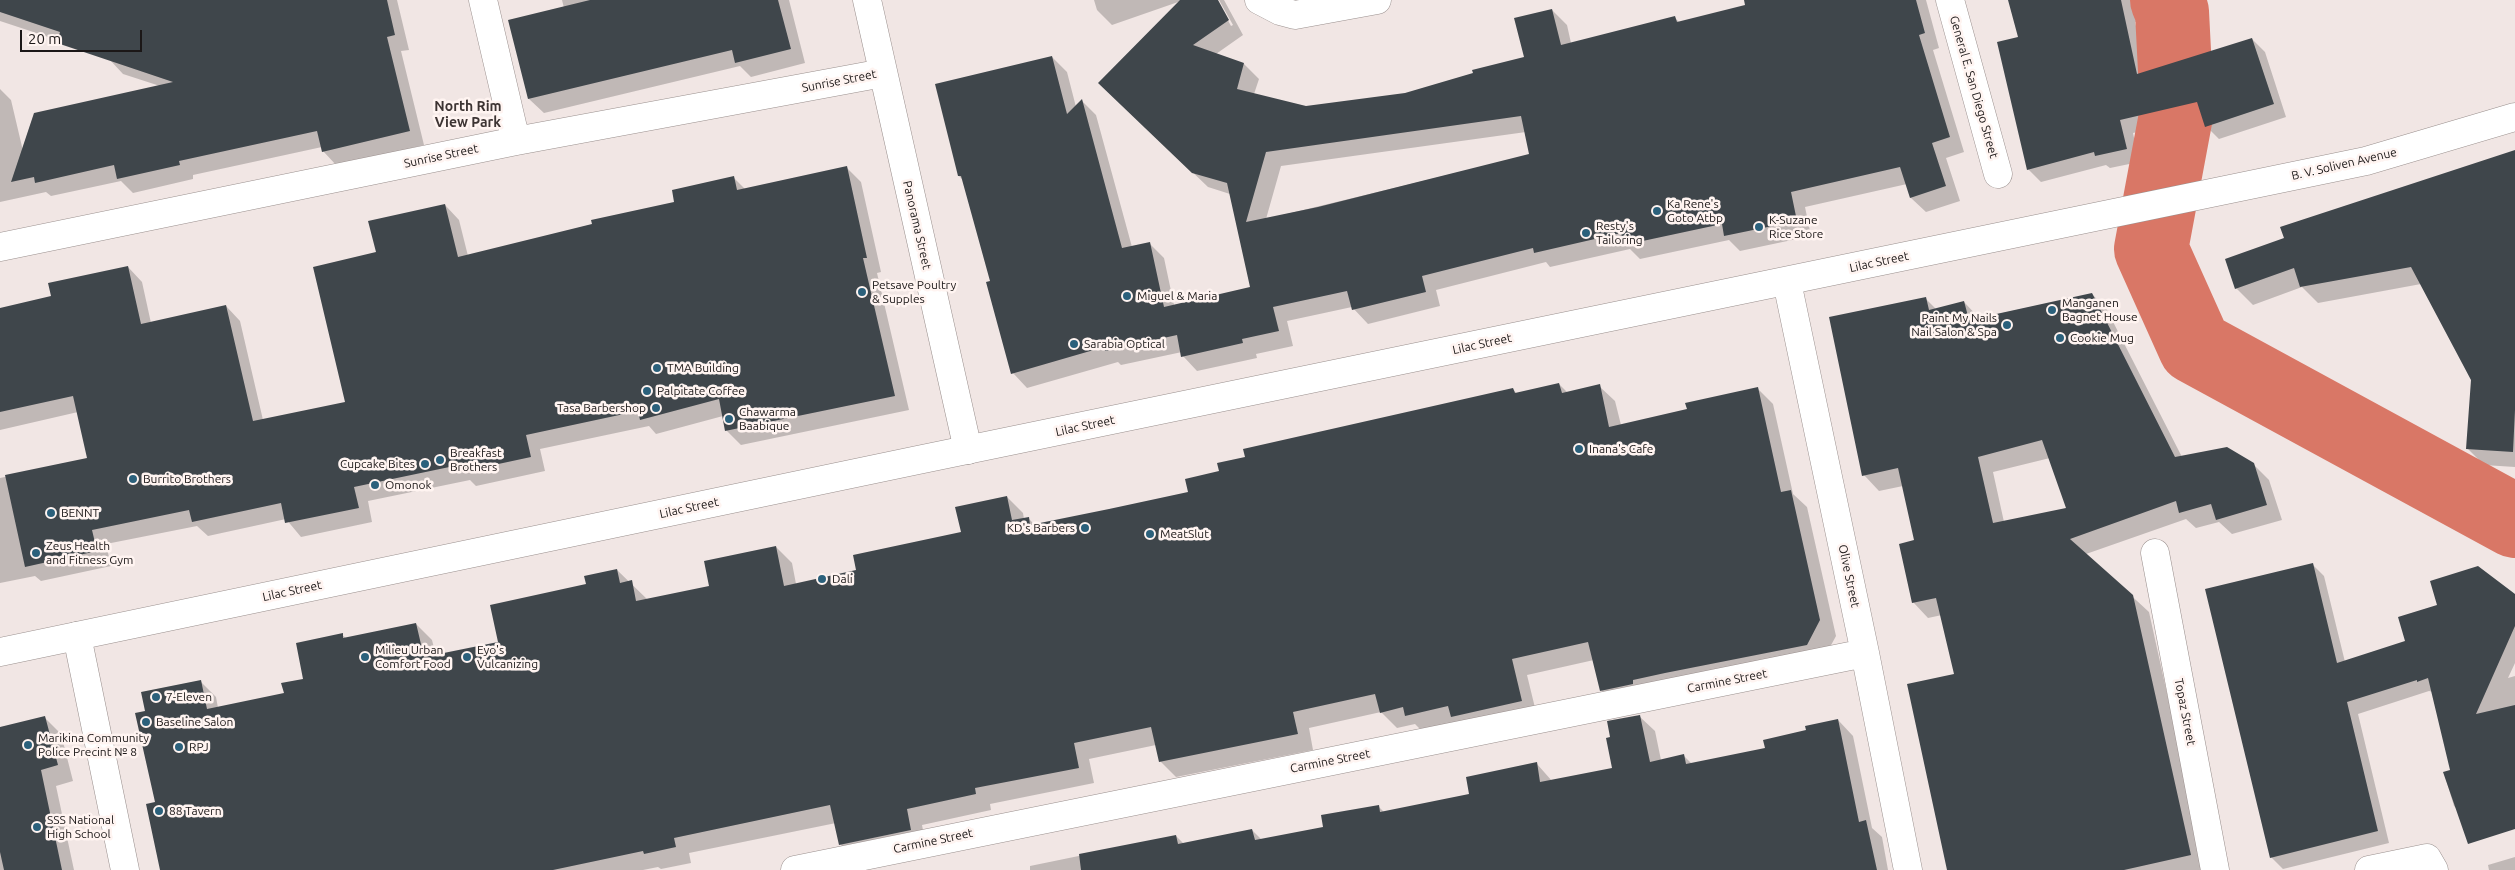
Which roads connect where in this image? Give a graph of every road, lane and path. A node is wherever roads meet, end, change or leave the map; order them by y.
1 (483, 0) edge
2 (867, 0) edge
3 (1259, 0) edge
4 (1377, 0) edge
5 (1950, 0) edge
6 (883, 72) junction
7 (2515, 117) edge
8 (516, 141) junction
9 (1998, 174) dead end
10 (2171, 201) joint
11 (0, 248) edge
12 (1787, 282) junction
13 (968, 450) junction
14 (2155, 553) dead end
15 (77, 636) junction
16 (0, 652) edge
17 (1866, 653) junction
18 (2430, 864) edge
19 (125, 870) edge
20 (795, 870) edge
21 (1908, 870) edge
22 (2215, 870) edge
23 (2369, 870) edge

1 - 8 street
2 - 6 street, Panorama Street
3 - 4 street
5 - 9 street, General E. San Diego Street
6 - 8 street, Sunrise Street
6 - 13 street, Panorama Street
7 - 10 street, B. V. Soliven Avenue
8 - 11 street, Sunrise Street
10 - 12 street, Lilac Street
12 - 13 street, Lilac Street
12 - 17 street, Olive Street
13 - 15 street, Lilac Street
14 - 22 street, Topaz Street
15 - 16 street, Lilac Street
15 - 19 street
17 - 20 street, Carmine Street
17 - 21 street, Olive Street
18 - 23 street

